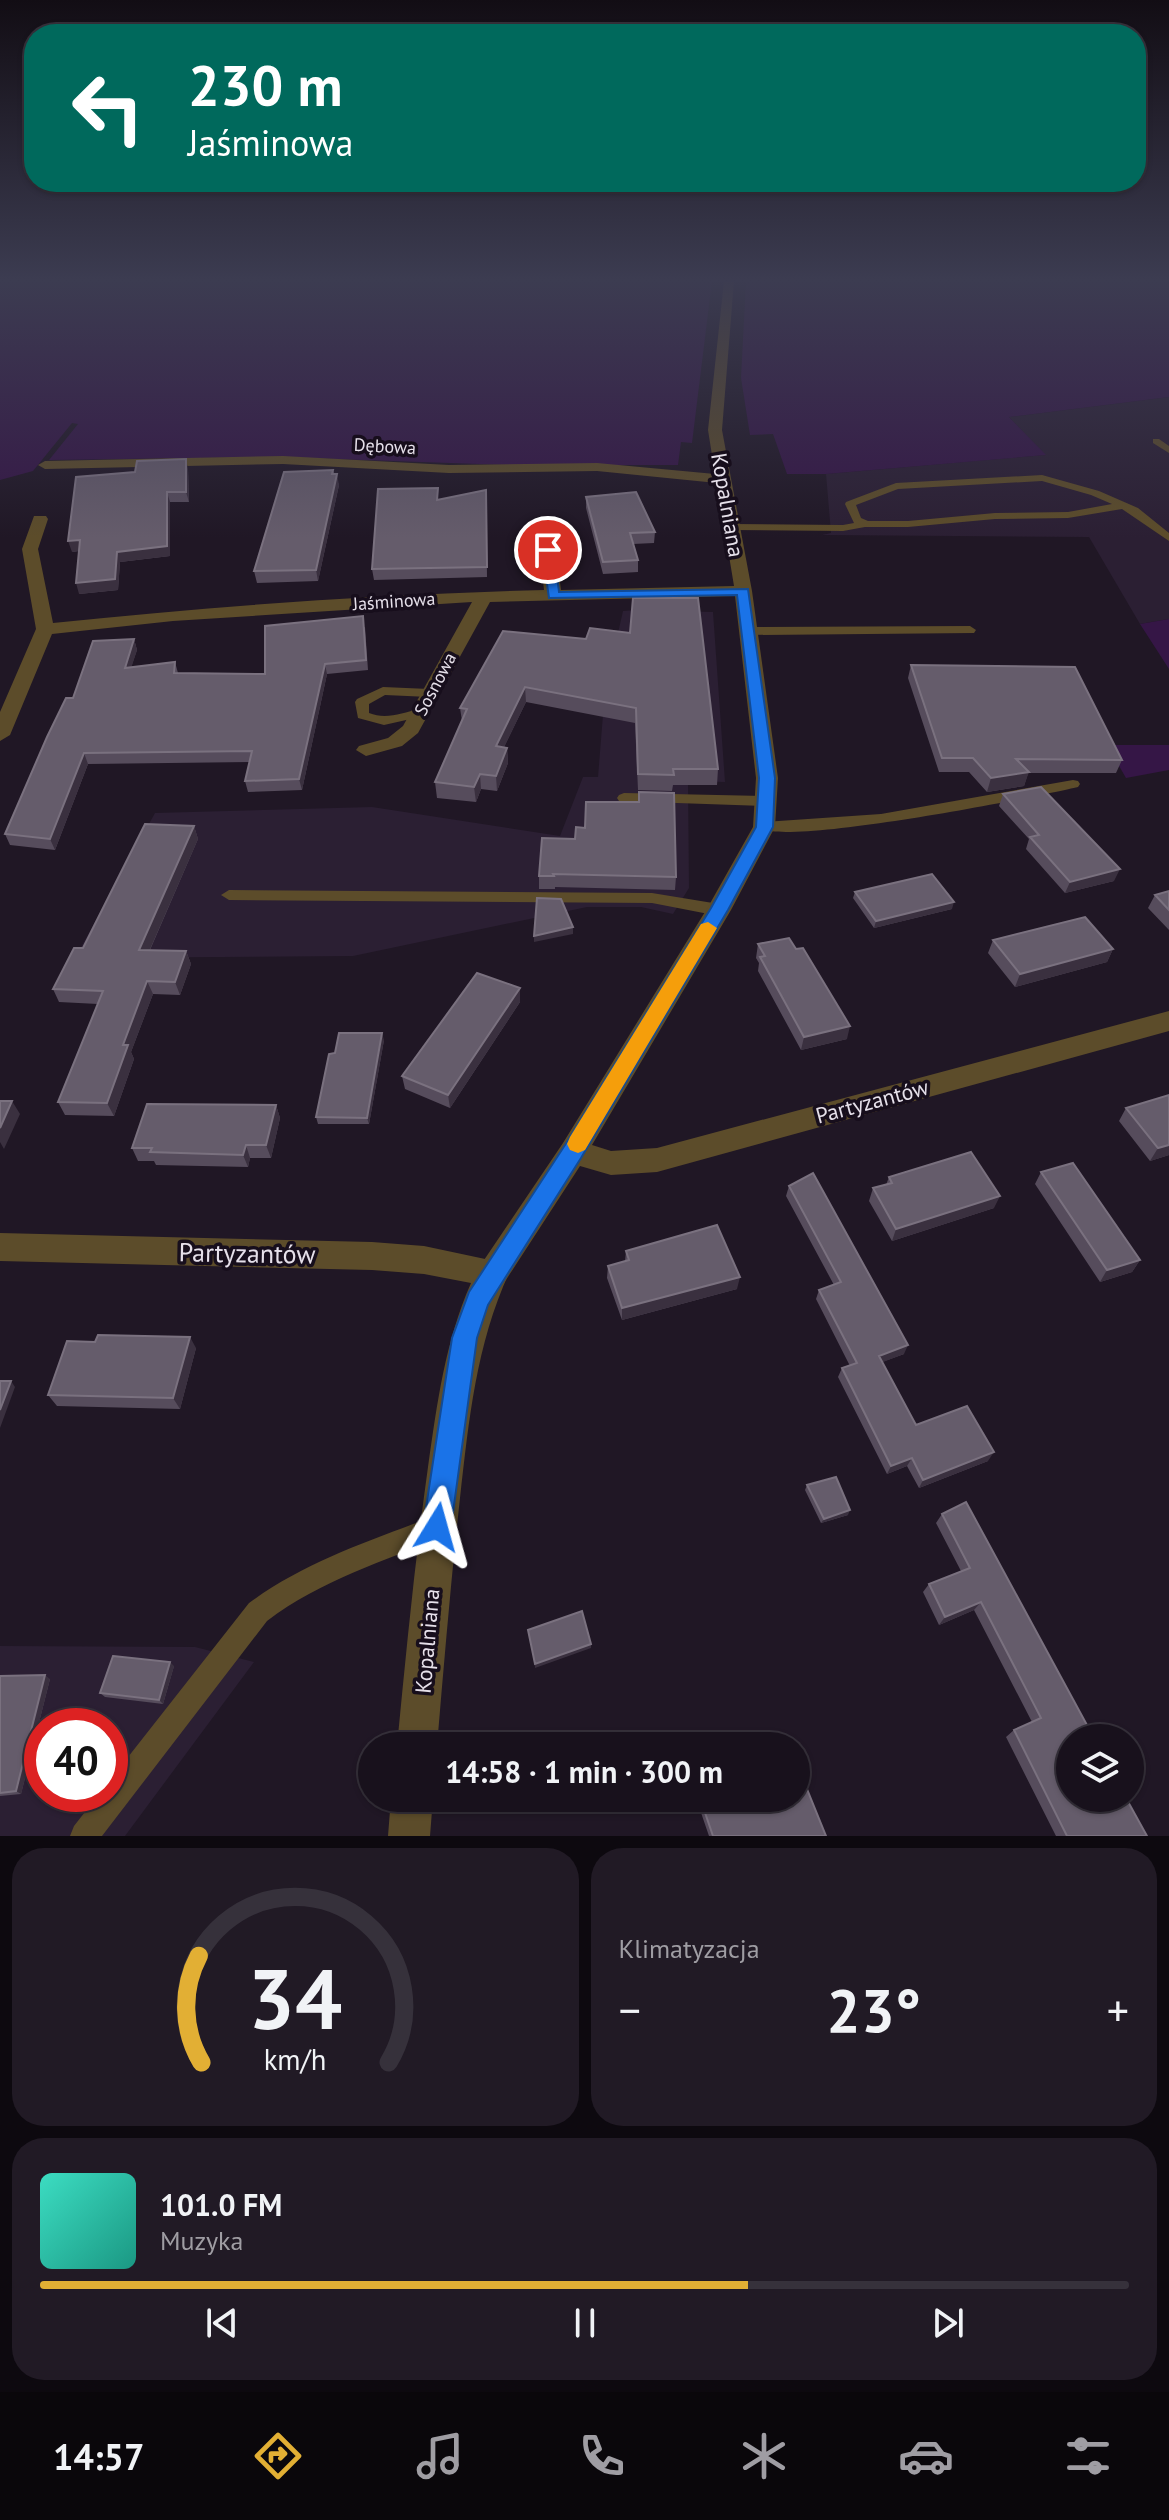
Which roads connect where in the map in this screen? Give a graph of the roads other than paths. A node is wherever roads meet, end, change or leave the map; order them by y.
1 (721, 367) edge
2 (1156, 441) dead end
3 (1169, 450) edge
4 (45, 465) dead end
5 (723, 479) junction
6 (1121, 506) junction
7 (40, 519) dead end
8 (863, 524) junction
9 (545, 527) dead end
10 (731, 527) junction
11 (1169, 538) edge
12 (743, 591) junction
13 (484, 596) junction
14 (553, 596) junction
15 (45, 629) junction
16 (970, 630) dead end
17 (748, 631) junction
18 (429, 693) junction
19 (419, 713) junction
20 (0, 735) edge
21 (366, 750) dead end
22 (1073, 784) dead end
23 (624, 798) edge
24 (767, 801) junction
25 (764, 827) junction
26 (229, 895) dead end
27 (719, 910) junction
28 (1169, 1021) edge
29 (573, 1152) junction
30 (0, 1247) edge
31 (493, 1273) junction
32 (437, 1527) junction
33 (418, 1732) edge
34 (411, 1812) edge
35 (84, 1836) edge
36 (409, 1836) edge

1 - 5 street, Kopalniana
2 - 3 lane
4 - 5 street, Dębowa
5 - 10 street, Kopalniana
6 - 8 lane
6 - 8 lane
6 - 11 lane
7 - 15 street
8 - 10 lane
9 - 14 street
10 - 12 street, Kopalniana
12 - 14 street, Jaśminowa
12 - 17 street, Kopalniana
13 - 14 street, Jaśminowa
13 - 15 street, Jaśminowa
13 - 18 street, Sosnowa
15 - 20 street
16 - 17 lane
17 - 24 street, Kopalniana
18 - 19 street, Sosnowa
18 - 19 lane
19 - 21 street, Sosnowa
22 - 25 lane
23 - 24 lane
24 - 25 street, Kopalniana
25 - 27 street, Kopalniana
26 - 27 lane
27 - 29 street, Kopalniana
28 - 29 street, Partyzantów
29 - 31 street, Kopalniana
30 - 31 street, Partyzantów
31 - 32 street, Kopalniana
32 - 33 street, Kopalniana
32 - 35 lane
34 - 36 street

